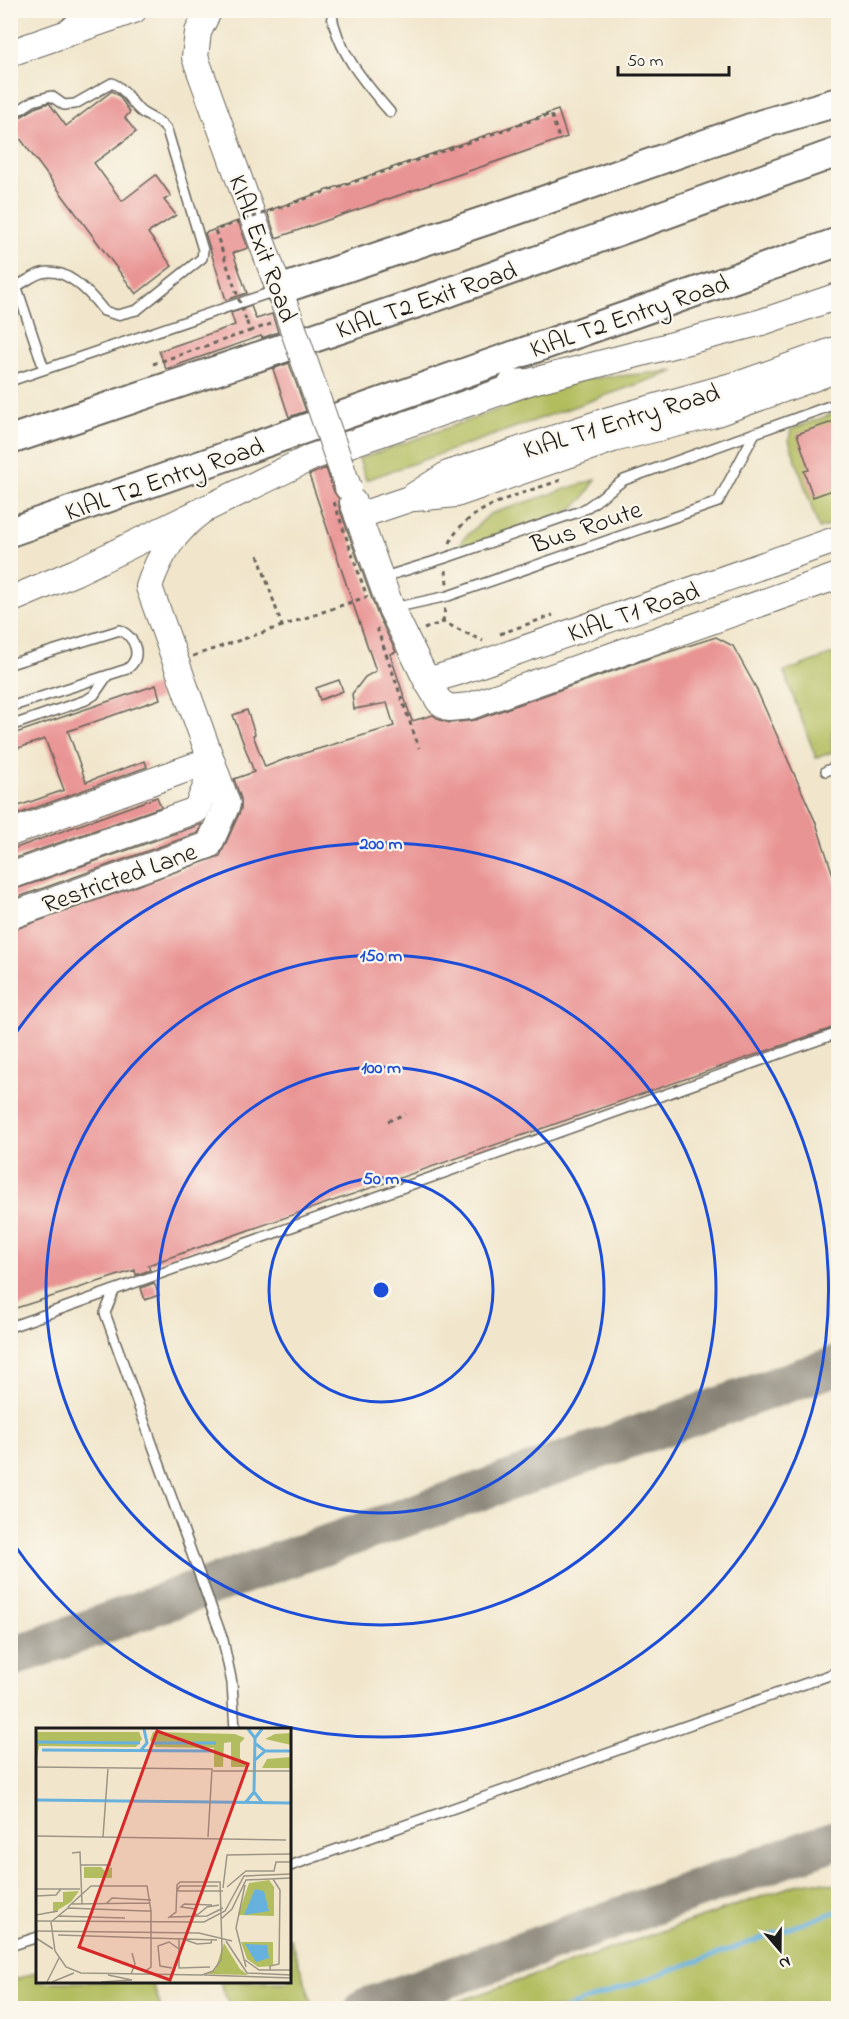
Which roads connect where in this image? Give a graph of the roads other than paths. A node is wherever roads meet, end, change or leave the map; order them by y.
1 (81, 10) edge
2 (134, 10) edge
3 (209, 10) edge
4 (330, 10) edge
5 (47, 40) junction
6 (10, 53) edge
7 (838, 102) edge
8 (21, 109) dead end
9 (390, 112) dead end
10 (838, 152) edge
11 (838, 242) edge
12 (10, 267) edge
13 (17, 286) junction
14 (838, 296) edge
15 (283, 301) junction
16 (838, 349) edge
17 (44, 369) junction
18 (838, 369) edge
19 (11, 379) edge
20 (528, 382) junction
21 (419, 388) junction
22 (838, 403) edge
23 (755, 433) junction
24 (10, 440) edge
25 (312, 457) junction
26 (408, 499) junction
27 (204, 509) junction
28 (358, 516) junction
29 (10, 532) edge
30 (838, 539) edge
31 (838, 576) edge
32 (381, 578) junction
33 (10, 600) edge
34 (379, 613) junction
35 (10, 664) edge
36 (107, 676) junction
37 (433, 691) junction
38 (10, 707) edge
39 (10, 726) edge
40 (211, 760) junction
41 (838, 766) edge
42 (826, 771) dead end
43 (10, 833) edge
44 (10, 876) edge
45 (10, 916) edge
46 (838, 1033) edge
47 (114, 1291) junction
48 (12, 1326) edge
49 (838, 1672) edge
50 (235, 1728) edge
51 (291, 1866) edge
52 (36, 1938) edge
53 (10, 1946) edge

1 - 5 lane
2 - 5 main road
3 - 15 main road, KIAL Exit Road
4 - 9 lane
5 - 6 main road
7 - 15 main road
8 - 13 lane
10 - 24 main road, KIAL T2 Exit Road
11 - 21 main road, KIAL T2 Entry Road
12 - 13 lane
13 - 17 lane
14 - 20 main road, KIAL T2 Entry Road
15 - 17 lane
15 - 28 main road, KIAL Exit Road, bridge
16 - 26 main road, KIAL T1 Entry Road
17 - 19 lane
18 - 26 main road, KIAL T1 Entry Road
20 - 21 main road, KIAL T2 Entry Road
20 - 25 main road
21 - 25 main road, KIAL T2 Entry Road
21 - 29 main road, KIAL T2 Entry Road
22 - 23 lane, Bus Route
23 - 32 lane, Bus Route
23 - 34 lane, Bus Route
25 - 27 main road
26 - 28 main road, KIAL T1 Entry Road
27 - 33 main road
27 - 40 main road, Restricted Lane
28 - 32 main road
30 - 37 main road, KIAL T1 Road
31 - 37 main road, KIAL T1 Road
32 - 34 main road
34 - 37 main road
35 - 36 lane
36 - 38 lane
36 - 39 lane
40 - 43 main road
40 - 44 main road
40 - 45 main road, Restricted Lane
41 - 42 lane
46 - 47 lane
47 - 48 lane
47 - 50 lane
49 - 51 lane
52 - 53 lane

